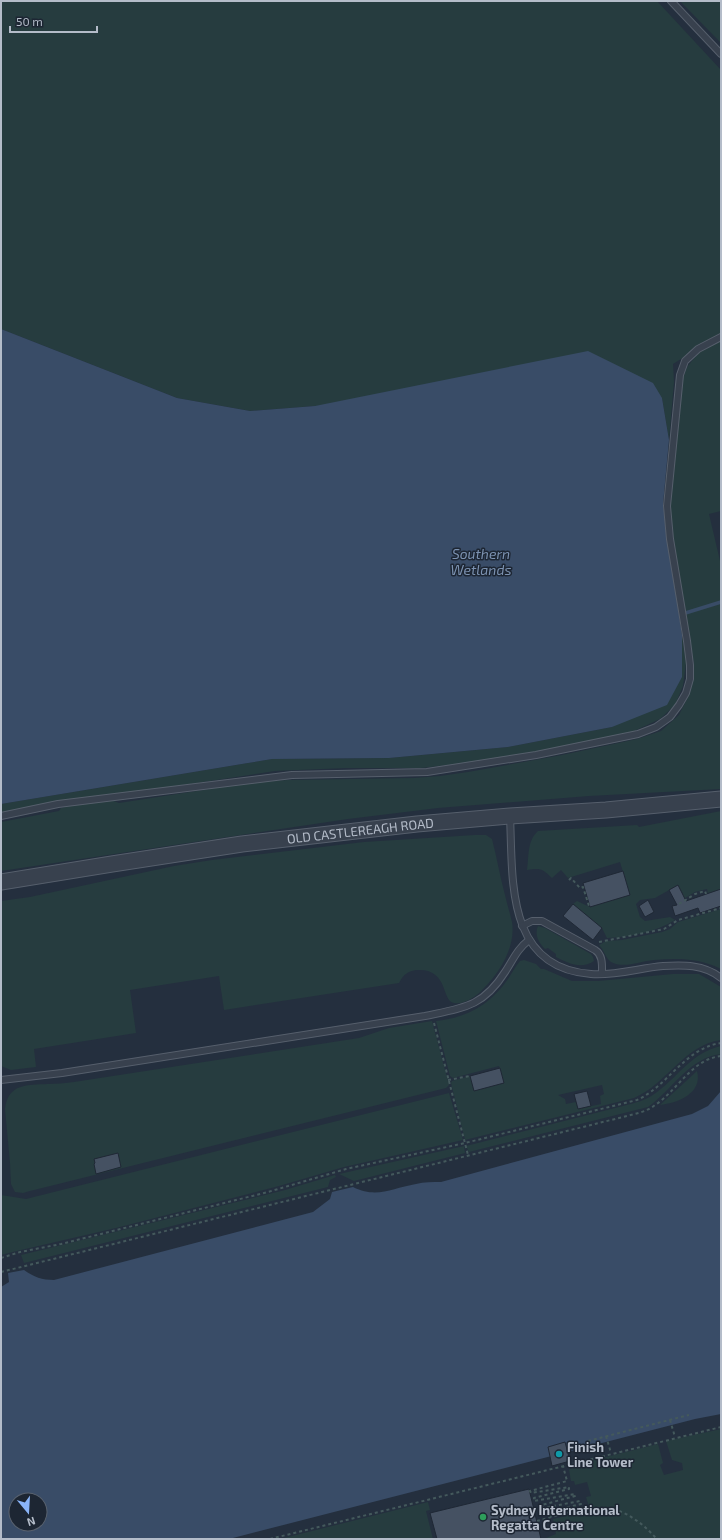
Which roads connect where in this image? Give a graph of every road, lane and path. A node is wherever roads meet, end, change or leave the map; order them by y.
1 (671, 1) edge
2 (721, 54) edge
3 (721, 336) edge
4 (721, 800) edge
5 (1, 816) edge
6 (510, 816) junction
7 (569, 880) dead end
8 (1, 882) edge
9 (706, 894) dead end
10 (679, 904) dead end
11 (589, 906) dead end
12 (721, 908) edge
13 (522, 926) junction
14 (529, 940) junction
15 (596, 944) dead end
16 (602, 974) junction
17 (721, 978) edge
18 (432, 1015) junction
19 (721, 1043) edge
20 (721, 1056) edge
21 (470, 1076) dead end
22 (1, 1079) edge
23 (448, 1080) junction
24 (1, 1083) edge
25 (465, 1143) junction
26 (468, 1155) junction
27 (1, 1258) edge
28 (1, 1272) edge
29 (689, 1415) dead end
30 (670, 1420) junction
31 (721, 1427) edge
32 (606, 1436) junction
33 (675, 1437) junction
34 (588, 1441) dead end
35 (611, 1453) junction
36 (563, 1466) junction
37 (551, 1517) junction
38 (537, 1521) dead end
39 (270, 1539) edge
40 (658, 1539) edge

1 - 2 lane
3 - 5 lane
4 - 6 street, OLD CASTLEREAGH ROAD
6 - 8 street, OLD CASTLEREAGH ROAD
6 - 13 lane
7 - 11 path
9 - 10 path
12 - 15 path
13 - 14 lane
13 - 16 lane
14 - 16 lane
14 - 18 lane
16 - 17 lane
18 - 22 lane
18 - 23 path
19 - 25 path
20 - 26 path
21 - 23 path
22 - 24 lane
23 - 25 path
25 - 26 path
25 - 27 path
26 - 28 path
29 - 30 path
30 - 32 path
30 - 33 path
31 - 33 path
32 - 34 path
32 - 35 path
33 - 35 path
35 - 36 path
36 - 37 path
36 - 39 path
37 - 38 path
37 - 40 path

